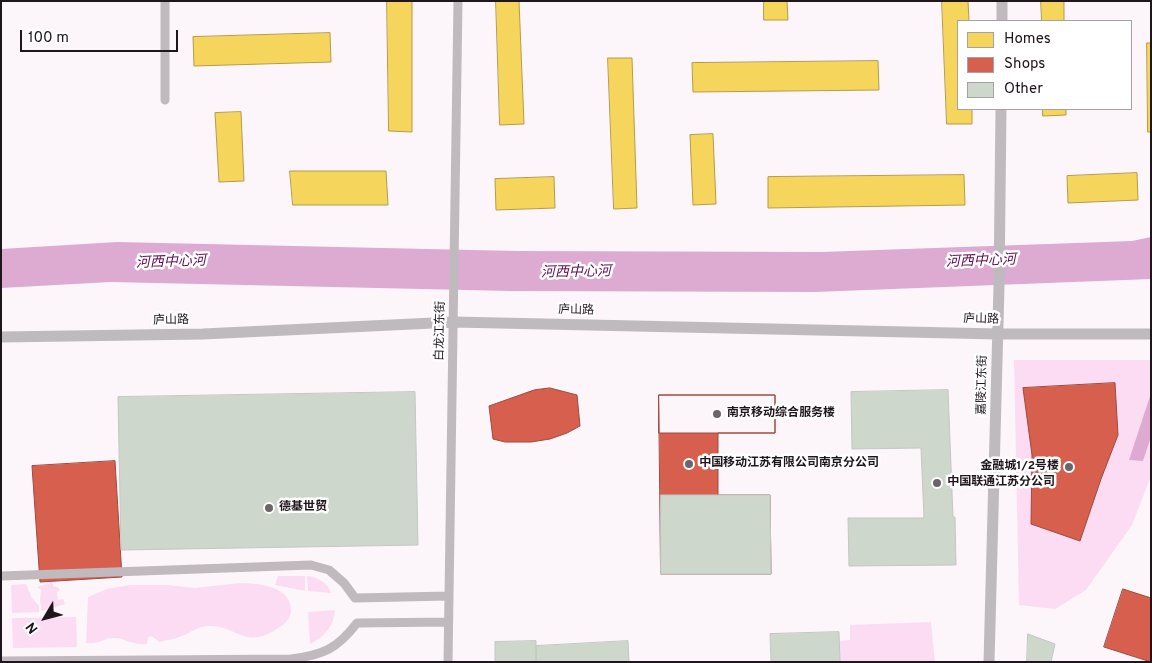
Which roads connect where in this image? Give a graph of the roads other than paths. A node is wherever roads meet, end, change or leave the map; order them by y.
1 (165, 1) edge
2 (458, 1) edge
3 (1002, 1) edge
4 (1002, 20) edge
5 (165, 100) dead end
6 (1001, 110) edge
7 (454, 322) junction
8 (998, 334) junction
9 (1151, 334) edge
10 (1, 337) edge
11 (1, 576) edge
12 (448, 596) junction
13 (448, 622) junction
14 (1, 661) edge
15 (448, 662) edge
16 (989, 662) edge

1 - 5 street
2 - 7 street, 白龙江东街
3 - 4 main road
6 - 8 main road, 嘉陵江东街
7 - 8 main road, 庐山路
7 - 10 main road, 庐山路
7 - 12 street, 白龙江东街
8 - 9 main road, 庐山路
8 - 16 main road, 嘉陵江东街
11 - 12 street
12 - 13 street, 白龙江东街
13 - 14 street
13 - 15 street, 白龙江东街

